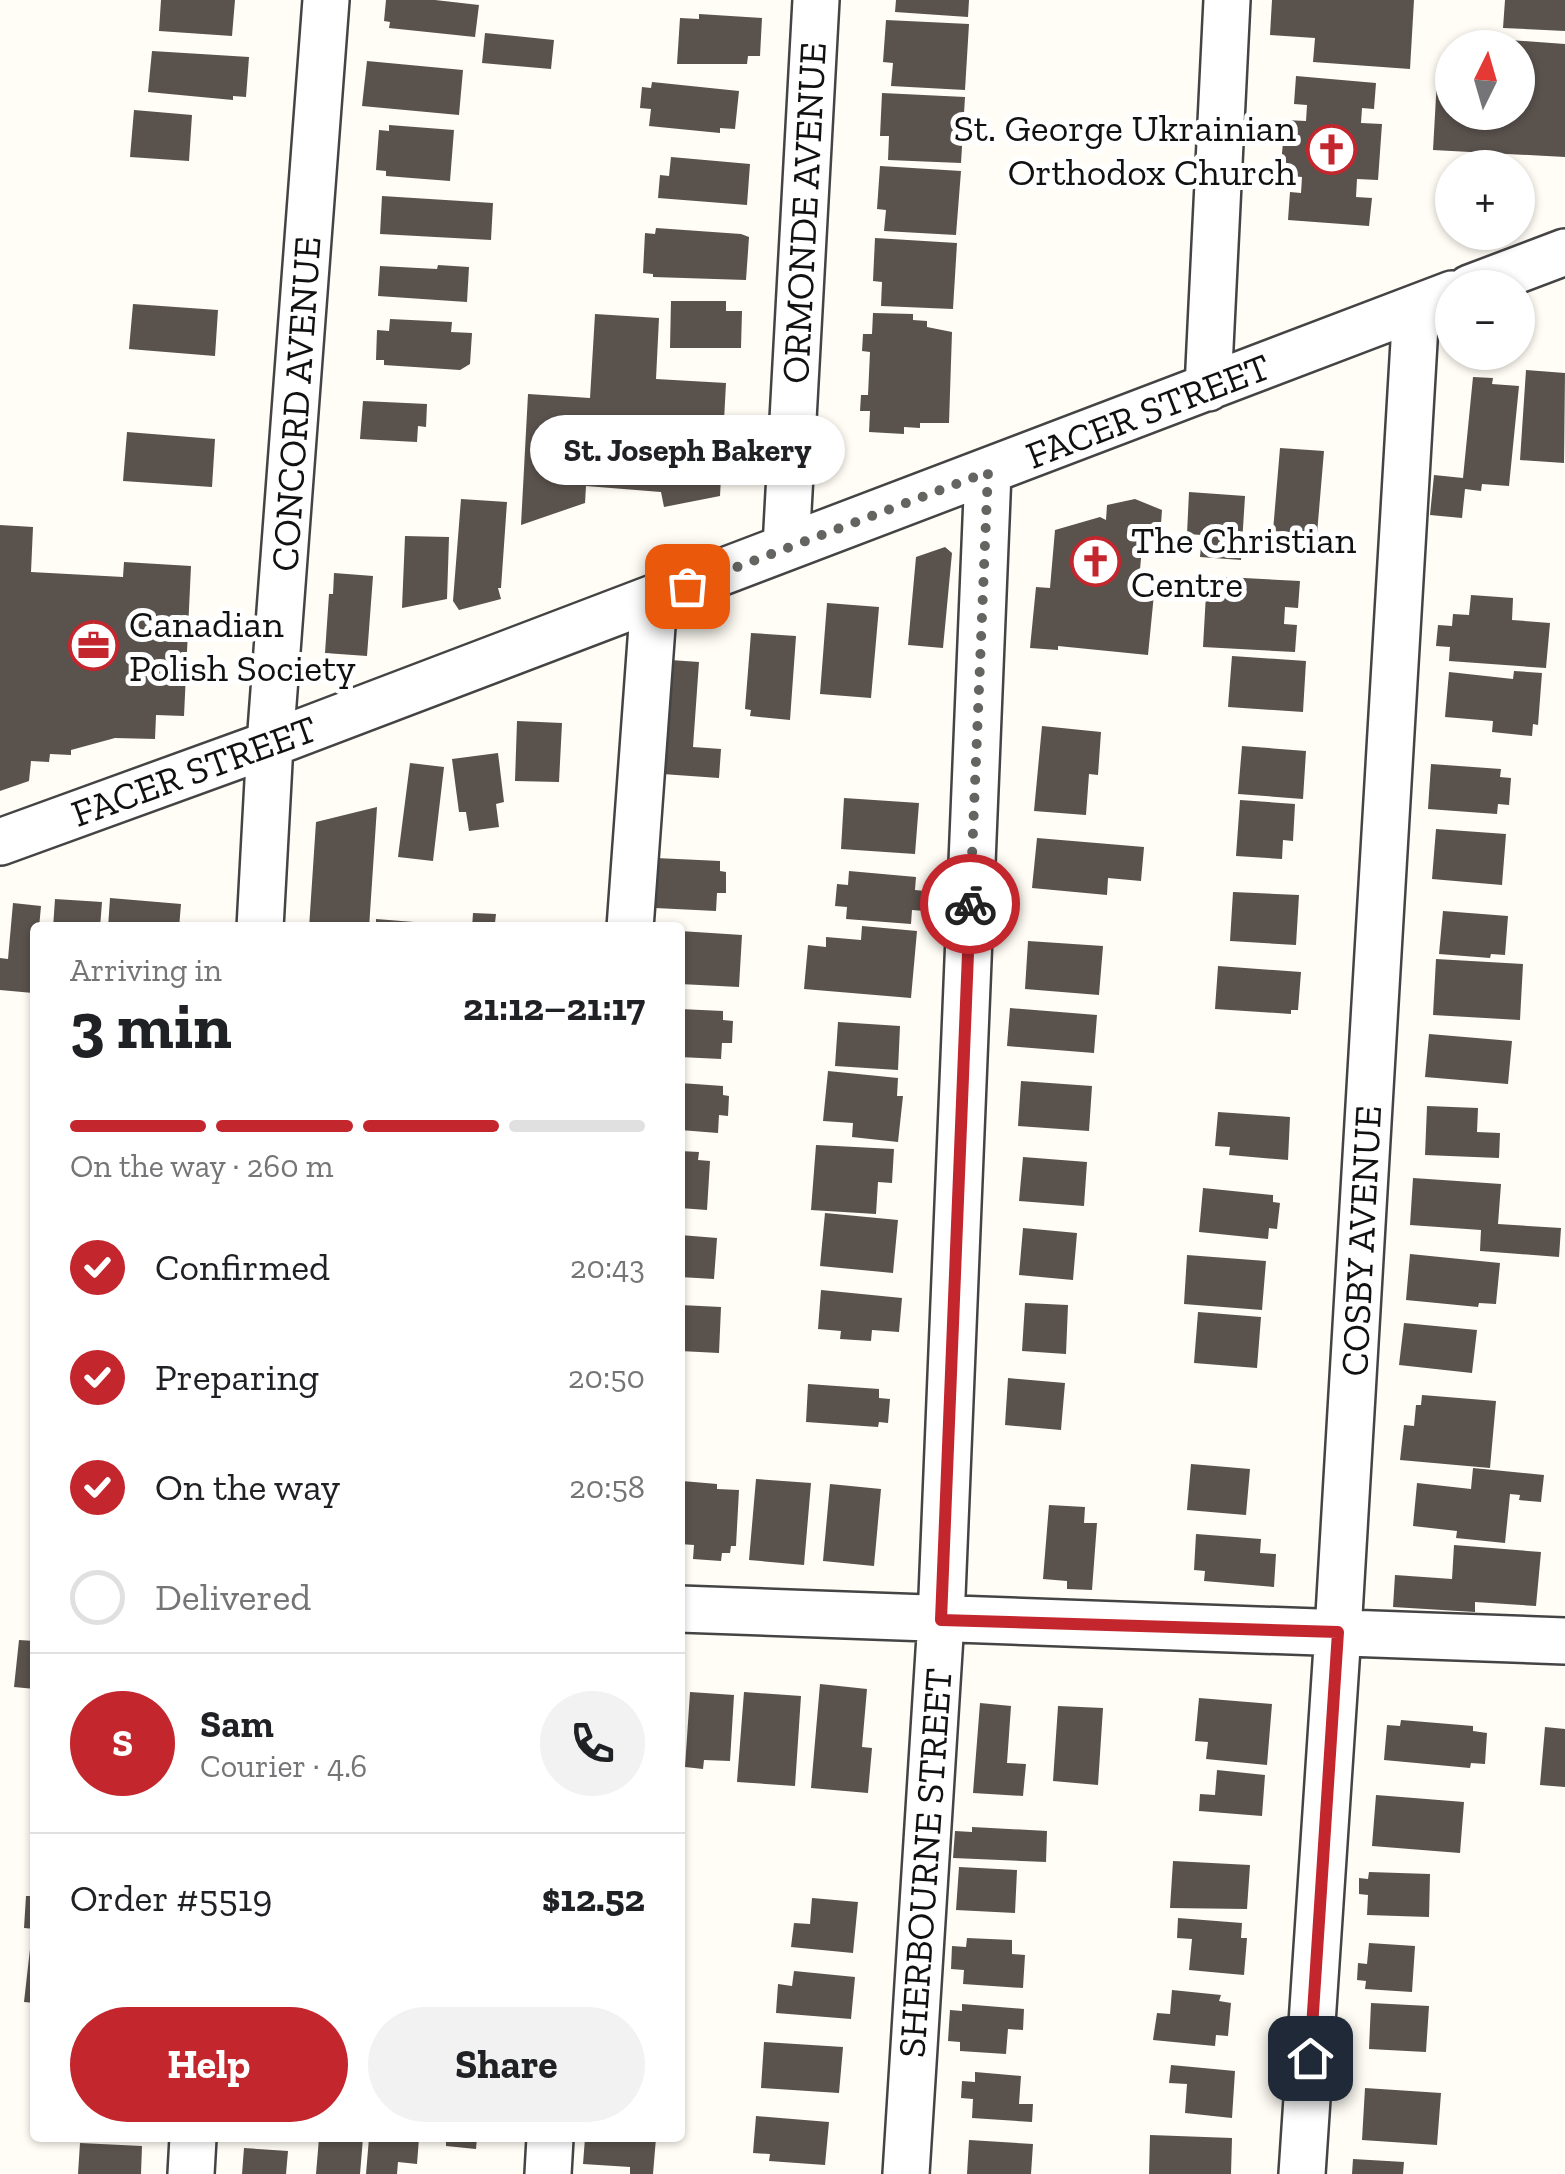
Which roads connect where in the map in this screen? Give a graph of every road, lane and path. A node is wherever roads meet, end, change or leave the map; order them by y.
1 (326, 0) edge
2 (816, 0) edge
3 (1227, 0) edge
4 (1565, 252) edge
5 (1518, 270) edge
6 (1434, 301) edge
7 (1208, 388) junction
8 (988, 472) junction
9 (786, 547) junction
10 (654, 599) junction
11 (270, 744) junction
12 (0, 842) edge
13 (260, 922) edge
14 (630, 922) edge
15 (685, 1608) edge
16 (941, 1620) junction
17 (1338, 1632) junction
18 (1565, 1642) edge
19 (193, 2142) edge
20 (550, 2142) edge
21 (191, 2174) edge
22 (548, 2174) edge
23 (906, 2174) edge
24 (1302, 2174) edge

1 - 11 street, CONCORD AVENUE
2 - 9 street, ORMONDE AVENUE
3 - 7 street
4 - 5 street
6 - 7 street, FACER STREET
6 - 17 street, COSBY AVENUE
7 - 8 street, FACER STREET
8 - 9 street, FACER STREET
8 - 16 street, SHERBOURNE STREET
9 - 10 street, FACER STREET
10 - 11 street, FACER STREET
10 - 14 street
11 - 12 street, FACER STREET
11 - 13 street, CONCORD AVENUE
15 - 16 street
16 - 17 street
16 - 23 street, SHERBOURNE STREET
17 - 18 street
17 - 24 street, COSBY AVENUE
19 - 21 street
20 - 22 street

